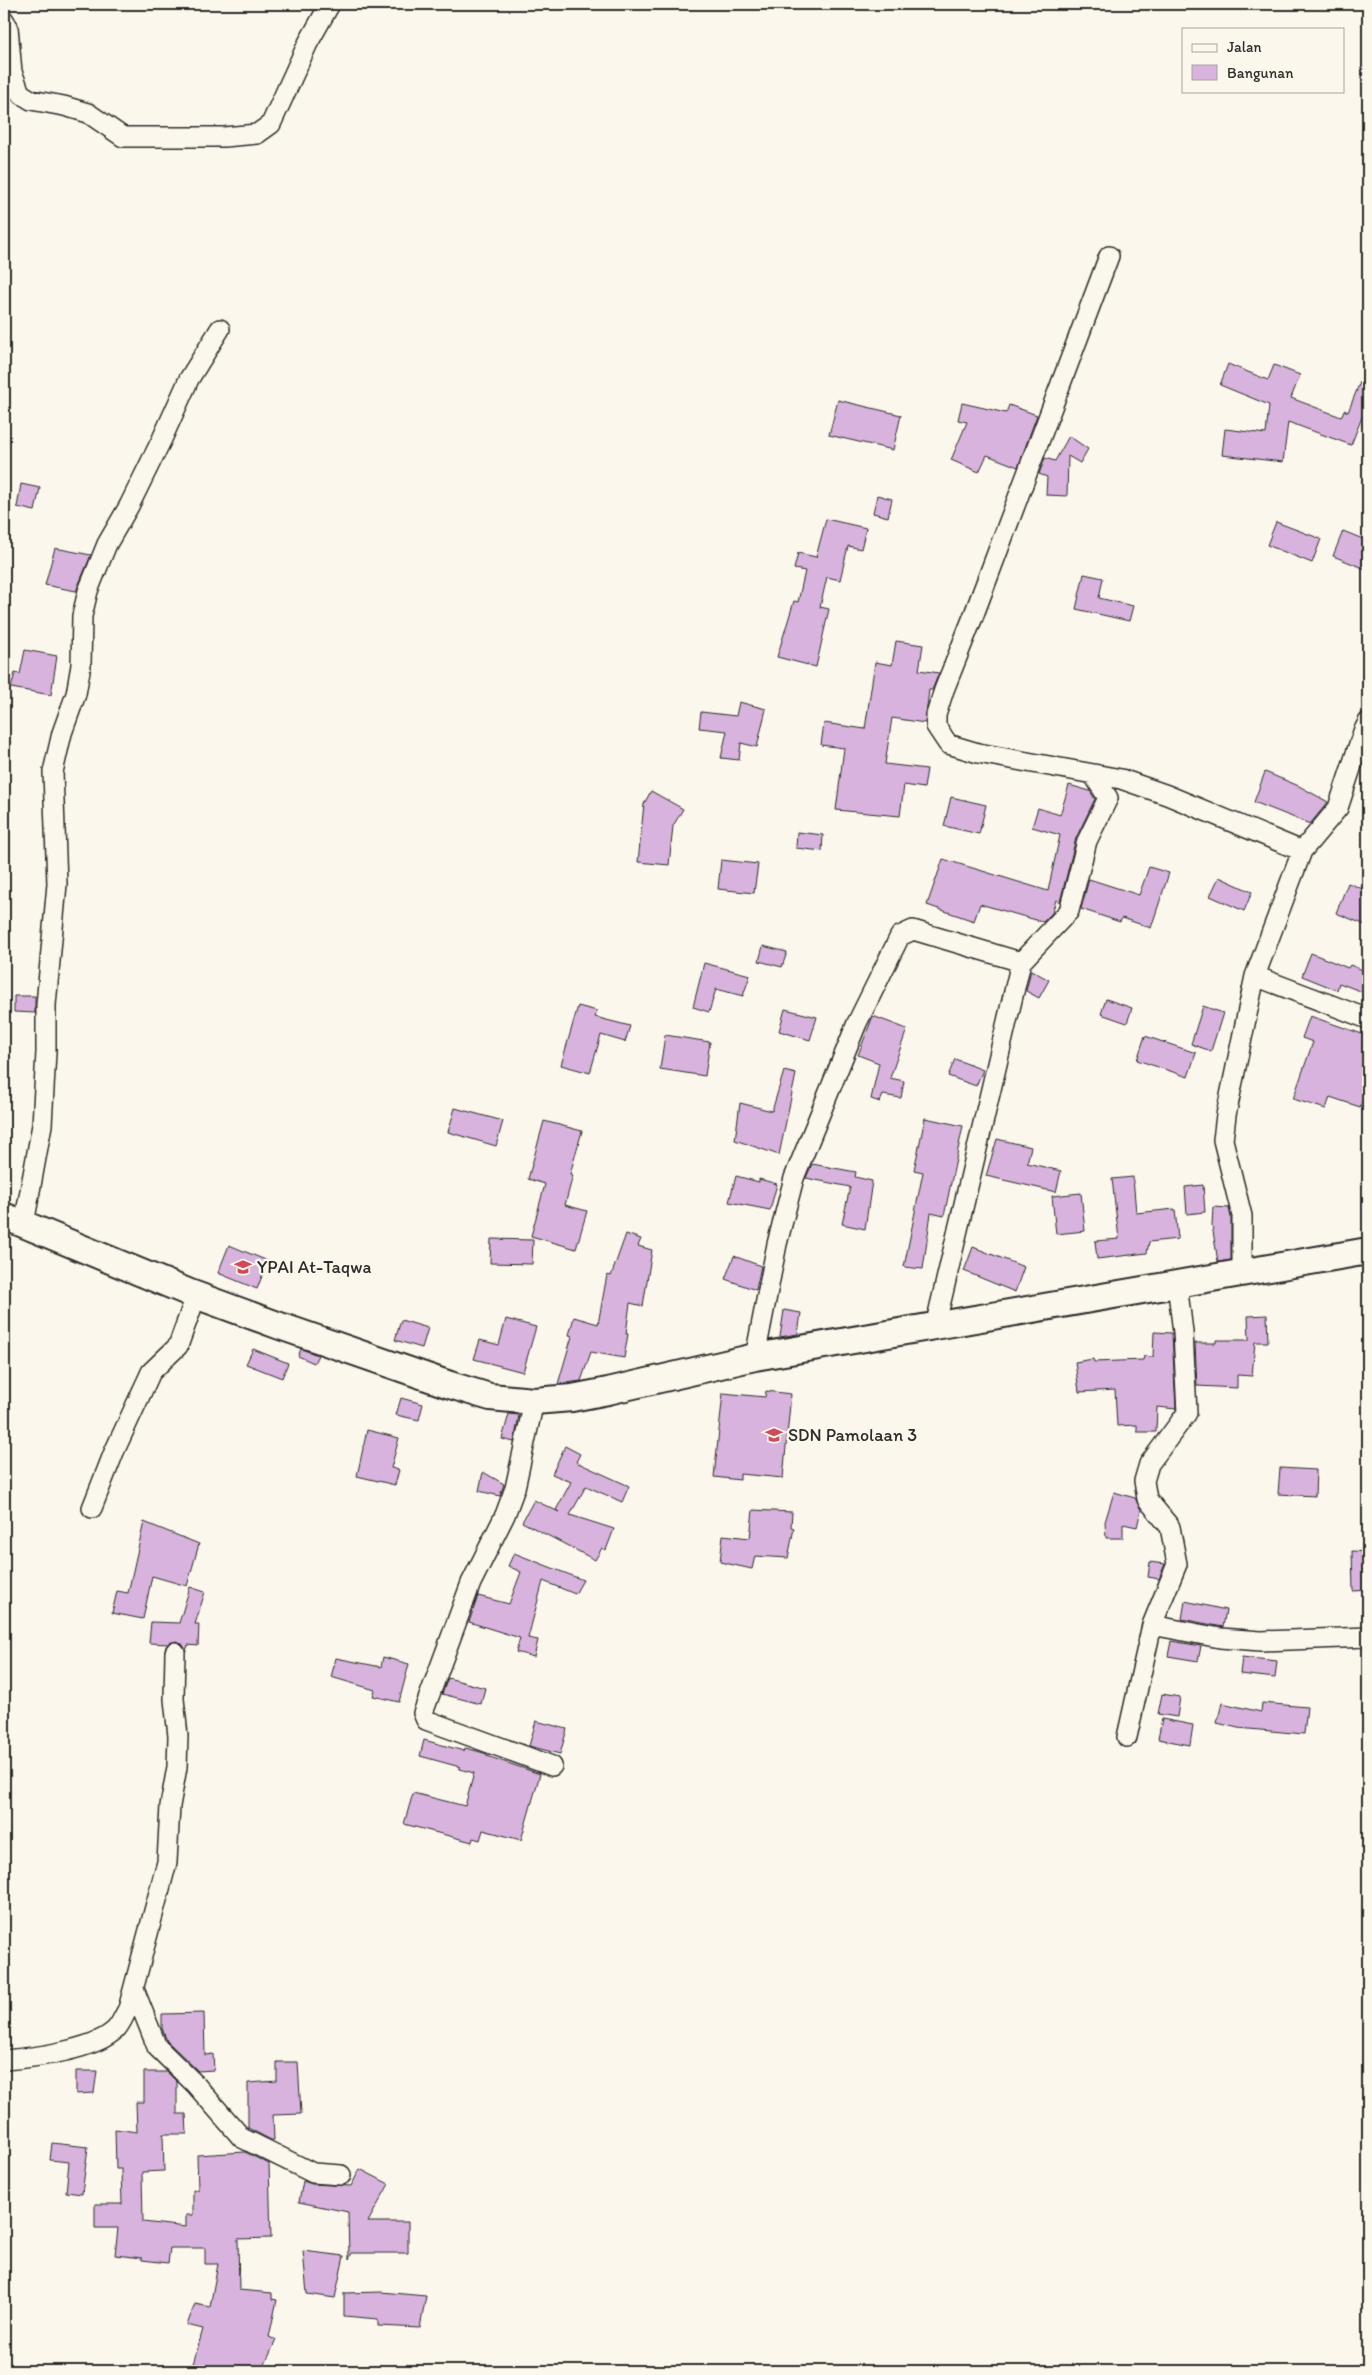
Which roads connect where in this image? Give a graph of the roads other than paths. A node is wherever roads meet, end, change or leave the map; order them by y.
1 (330, 4) edge
2 (4, 20) edge
3 (1109, 256) dead end
4 (220, 329) dead end
5 (1368, 722) edge
6 (1093, 774) junction
7 (1302, 851) junction
8 (1021, 962) junction
9 (1255, 976) junction
10 (1368, 1019) edge
11 (14, 1220) edge
12 (1368, 1251) edge
13 (1234, 1274) junction
14 (1177, 1284) junction
15 (196, 1296) junction
16 (935, 1327) junction
17 (755, 1357) junction
18 (534, 1401) junction
19 (92, 1508) dead end
20 (1152, 1625) junction
21 (1368, 1637) edge
22 (175, 1652) dead end
23 (1127, 1737) dead end
24 (552, 1766) dead end
25 (134, 1989) junction
26 (4, 2060) edge
27 (341, 2175) dead end

1 - 2 street
3 - 6 street
4 - 11 street
5 - 7 street
6 - 7 street
6 - 8 street
7 - 9 street
8 - 16 street
8 - 17 street
9 - 10 street
9 - 13 street
11 - 15 street
12 - 13 street
13 - 14 street
14 - 16 street
14 - 20 street
15 - 18 street
15 - 19 street
16 - 17 street
17 - 18 street
18 - 24 street
20 - 21 street
20 - 23 street
22 - 25 street
25 - 26 street
25 - 27 street

